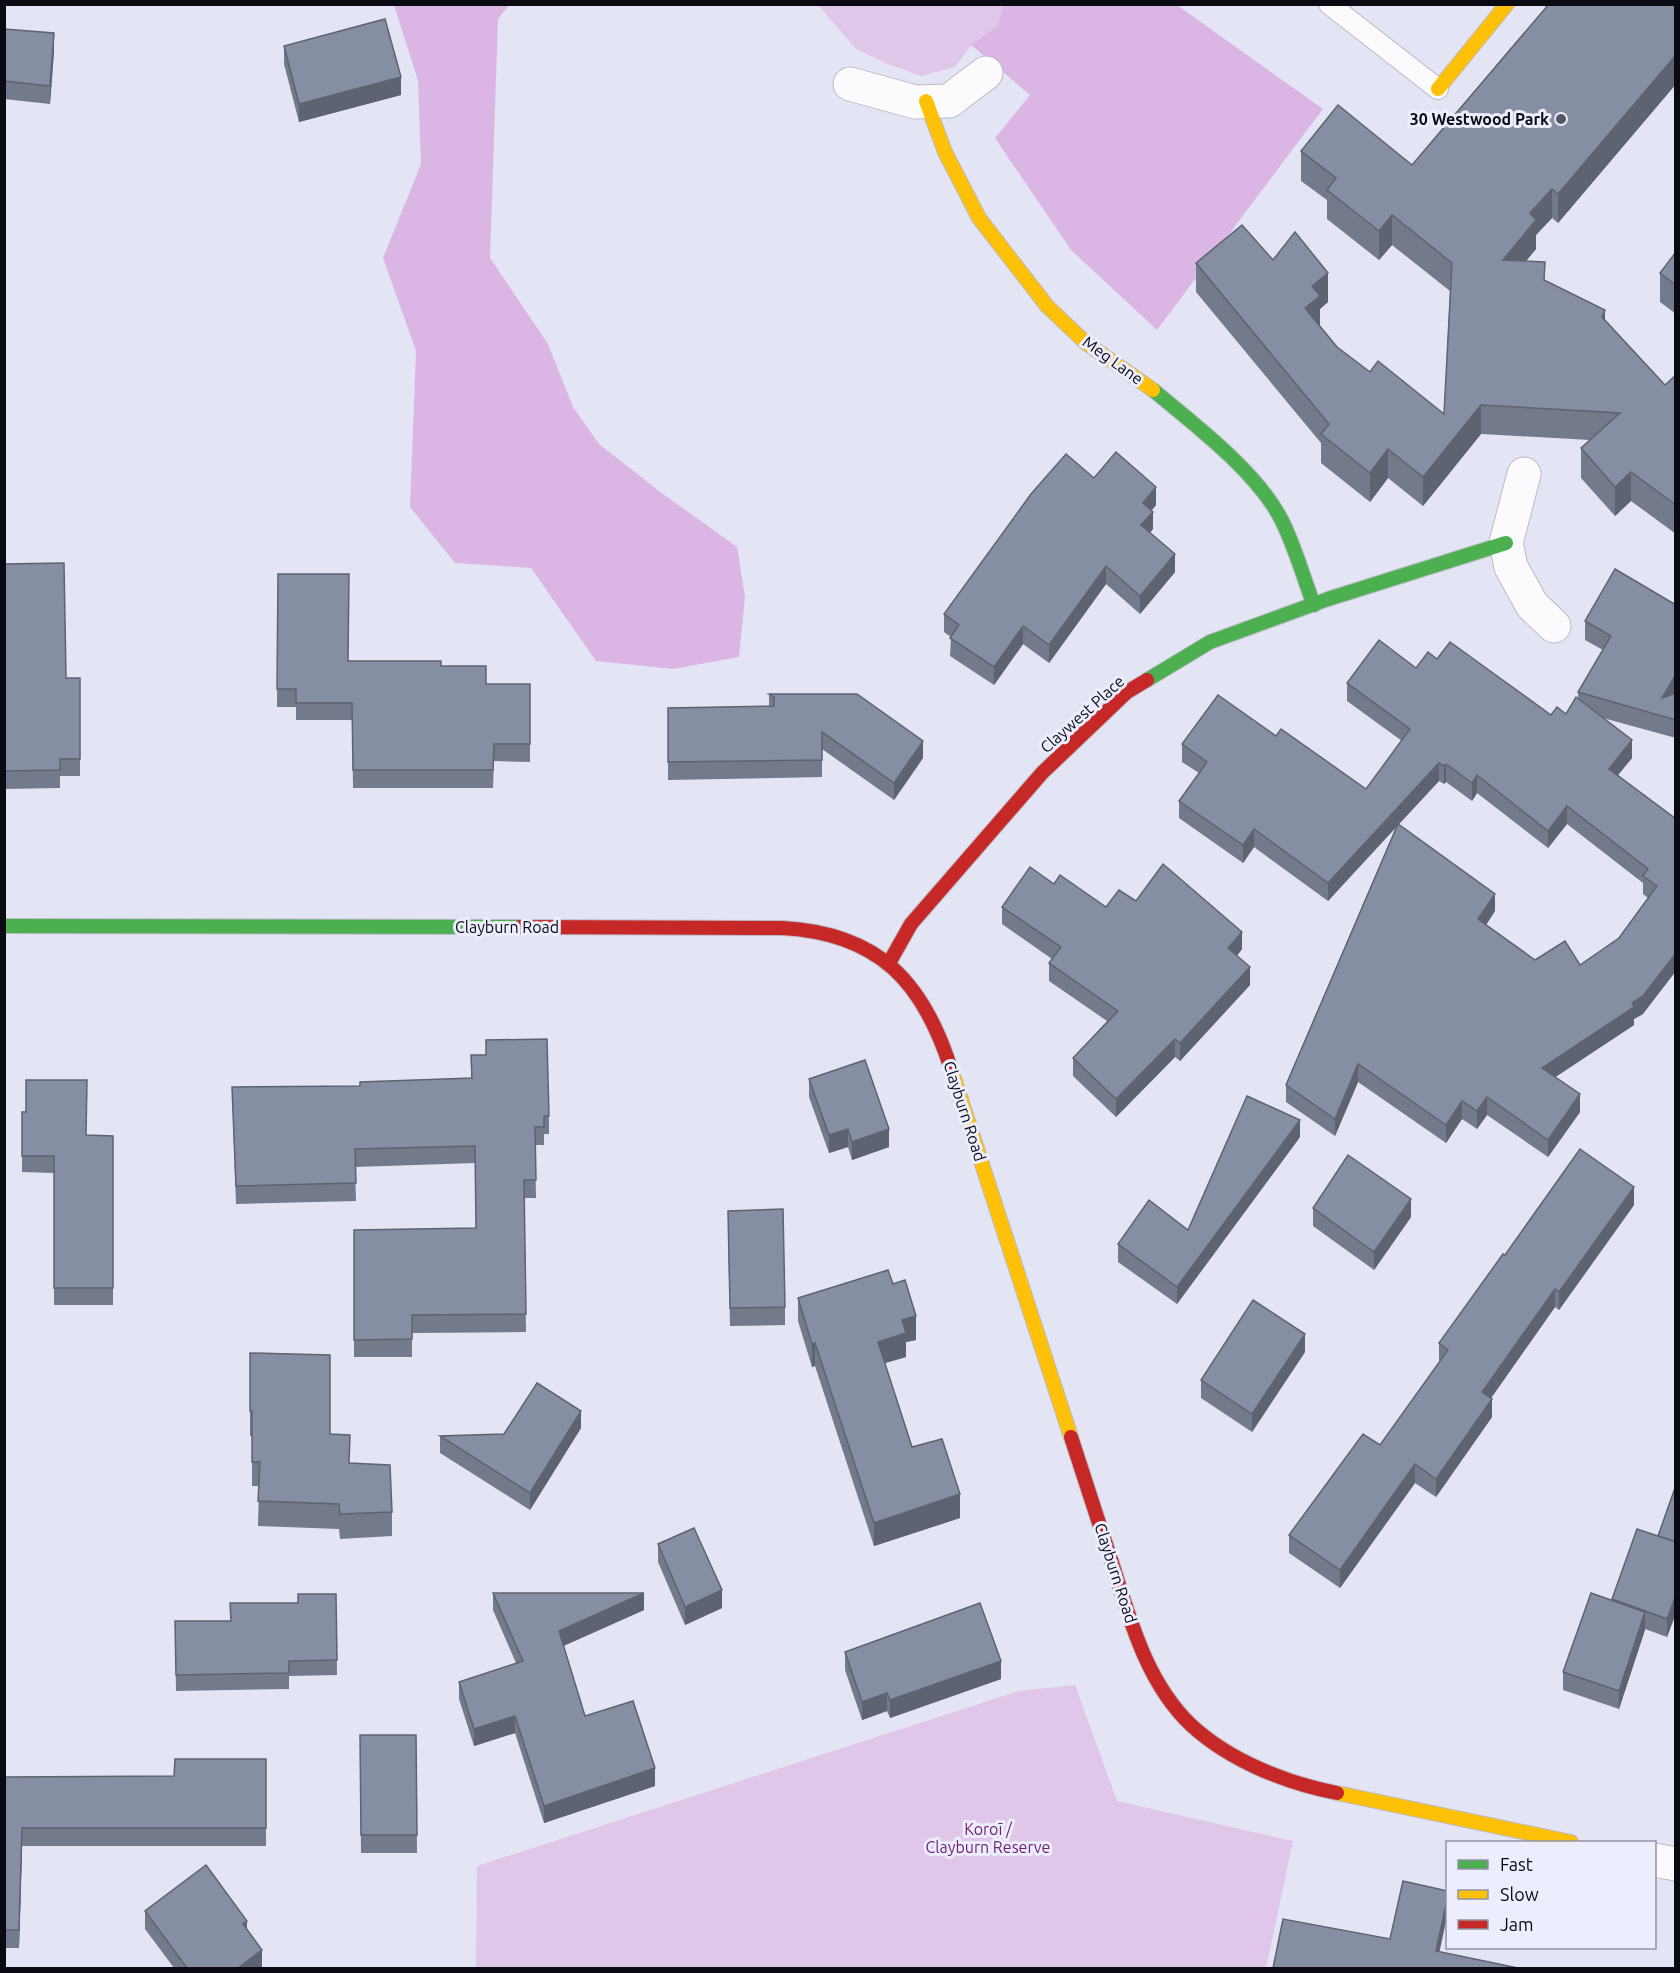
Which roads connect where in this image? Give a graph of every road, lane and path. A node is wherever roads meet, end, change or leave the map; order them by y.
1 (1329, 4) edge
2 (1507, 4) edge
3 (986, 73) dead end
4 (850, 84) dead end
5 (1438, 89) joint
6 (926, 101) junction
7 (1524, 474) dead end
8 (1506, 543) junction
9 (1314, 605) junction
10 (1554, 626) dead end
11 (4, 926) edge
12 (889, 963) junction
13 (1566, 1841) edge
14 (1656, 1860) edge
15 (1676, 1864) edge

1 - 5 lane
2 - 5 street
3 - 6 street
4 - 6 street
6 - 9 street, Meg Lane
7 - 8 street
8 - 9 street, Claywest Place
8 - 10 street
9 - 12 street, Claywest Place
11 - 12 street, Clayburn Road
12 - 13 street, Clayburn Road
14 - 15 street

